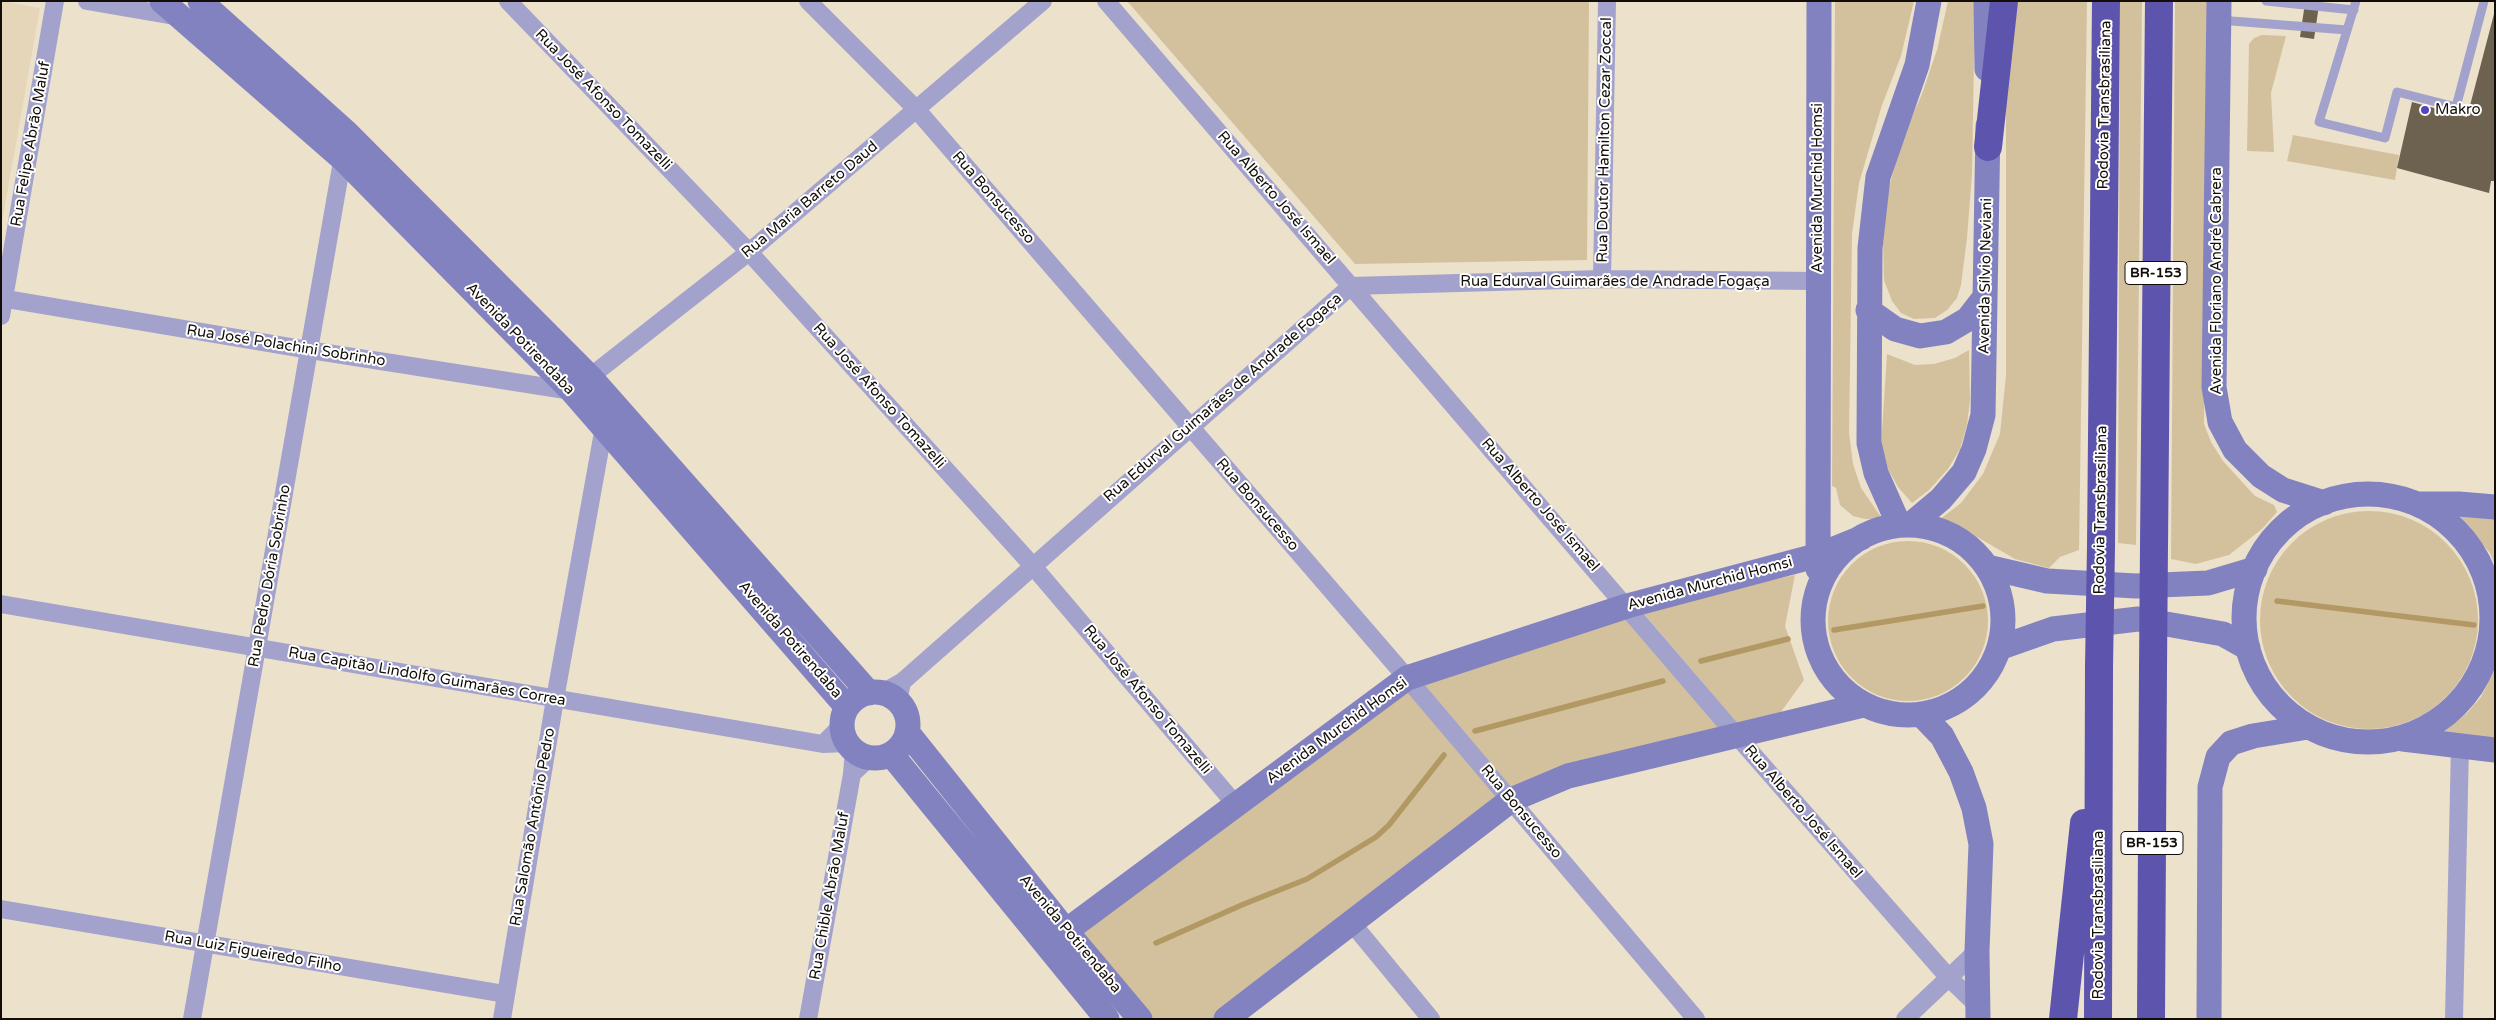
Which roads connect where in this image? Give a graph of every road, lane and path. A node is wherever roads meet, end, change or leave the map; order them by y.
1 (55, 1) edge
2 (87, 1) edge
3 (162, 1) edge
4 (508, 1) edge
5 (808, 1) edge
6 (1043, 1) edge
7 (1106, 1) edge
8 (1607, 1) edge
9 (1819, 1) edge
10 (1930, 1) edge
11 (1986, 1) edge
12 (2004, 1) edge
13 (2106, 1) edge
14 (2159, 1) edge
15 (2266, 1) edge
16 (2484, 1) edge
17 (2355, 6) edge
18 (192, 7) edge
19 (2219, 11) edge
20 (2347, 30) junction
21 (917, 110) junction
22 (347, 132) junction
23 (1988, 147) junction
24 (343, 159) junction
25 (749, 252) junction
26 (1602, 279) junction
27 (1818, 281) junction
28 (1351, 286) junction
29 (1985, 297) junction
30 (3, 298) edge
31 (1868, 310) junction
32 (1, 316) edge
33 (309, 350) junction
34 (581, 384) junction
35 (611, 400) junction
36 (603, 425) junction
37 (1190, 427) junction
38 (2324, 503) junction
39 (2418, 504) junction
40 (2495, 507) edge
41 (1905, 525) junction
42 (1861, 538) junction
43 (1819, 555) junction
44 (1032, 566) junction
45 (1987, 567) junction
46 (2254, 569) junction
47 (1818, 589) junction
48 (1, 604) edge
49 (1627, 606) junction
50 (258, 648) junction
51 (1999, 648) junction
52 (2248, 648) junction
53 (1407, 678) junction
54 (888, 692) junction
55 (555, 699) junction
56 (1863, 705) junction
57 (1922, 714) junction
58 (2308, 727) junction
59 (907, 732) junction
60 (1736, 735) junction
61 (2400, 738) junction
62 (853, 744) junction
63 (2460, 745) junction
64 (2495, 750) edge
65 (2099, 797) junction
66 (1511, 800) junction
67 (1236, 805) junction
68 (1, 909) edge
69 (1351, 922) junction
70 (1066, 931) junction
71 (204, 943) junction
72 (1977, 951) junction
73 (1949, 978) junction
74 (505, 994) junction
75 (1978, 1012) edge
76 (192, 1019) edge
77 (502, 1019) edge
78 (808, 1019) edge
79 (1108, 1019) edge
80 (1140, 1019) edge
81 (1226, 1019) edge
82 (1431, 1019) edge
83 (1696, 1019) edge
84 (1905, 1019) edge
85 (2063, 1019) edge
86 (2098, 1019) edge
87 (2151, 1019) edge
88 (2209, 1019) edge
89 (2454, 1019) edge

1 - 30 street, Rua Felipe Abrão Maluf
2 - 18 street
3 - 18 main road, Avenida Potirendaba
4 - 25 street, Rua José Afonso Tomazelli
5 - 21 street, Rua Bonsucesso
6 - 21 street, Rua Maria Barreto Daud
7 - 28 street, Rua Alberto José Ismael
8 - 26 street, Rua Doutor Hamilton Cezar Zoccal
9 - 27 main road, Avenida Murchid Homsi
10 - 31 main road
11 - 23 main road, Avenida Sílvio Neviani
12 - 23 highway
13 - 65 highway, Rodovia Transbrasiliana / BR-153, bridge
14 - 87 highway, BR-153, bridge
15 - 17 lane
16 - 20 lane
17 - 20 lane
18 - 22 main road, Avenida Potirendaba
18 - 24 main road, Avenida Potirendaba
19 - 20 lane
19 - 38 main road, Avenida Floriano André Cabrera
21 - 25 street, Rua Maria Barreto Daud
21 - 37 street, Rua Bonsucesso
22 - 24 street, Rua Pedro Dória Sobrinho
22 - 34 main road, Avenida Potirendaba
23 - 29 main road, Avenida Sílvio Neviani
24 - 33 street, Rua Pedro Dória Sobrinho
24 - 34 main road, Avenida Potirendaba
25 - 34 street, Rua Maria Barreto Daud
25 - 44 street, Rua José Afonso Tomazelli
26 - 27 street, Rua Edurval Guimarães de Andrade Fogaça
26 - 28 street, Rua Edurval Guimarães de Andrade Fogaça
27 - 43 main road, Avenida Murchid Homsi
28 - 37 street, Rua Edurval Guimarães de Andrade Fogaça
28 - 49 street, Rua Alberto José Ismael
29 - 31 main road
29 - 41 main road, Avenida Sílvio Neviani
30 - 32 street, Rua Felipe Abrão Maluf
30 - 33 street, Rua José Polachini Sobrinho
31 - 41 main road
33 - 34 street, Rua José Polachini Sobrinho
33 - 50 street, Rua Pedro Dória Sobrinho
34 - 35 main road, Avenida Potirendaba
34 - 36 main road, Avenida Potirendaba
35 - 36 street, Rua Salomão Antônio Pedro
35 - 54 main road, Avenida Potirendaba
36 - 55 street, Rua Salomão Antônio Pedro
36 - 62 main road, Avenida Potirendaba
37 - 44 street, Rua Edurval Guimarães de Andrade Fogaça
37 - 53 street, Rua Bonsucesso
38 - 39 main road
38 - 46 main road
39 - 40 main road
39 - 61 main road
41 - 42 main road
41 - 45 main road
42 - 43 main road, Avenida Murchid Homsi
42 - 47 main road
43 - 47 main road, Avenida Murchid Homsi
43 - 49 main road, Avenida Murchid Homsi
44 - 54 street, Rua Edurval Guimarães de Andrade Fogaça
44 - 67 street, Rua José Afonso Tomazelli
45 - 46 main road
45 - 51 main road
46 - 52 main road
47 - 56 main road
48 - 50 street, Rua Capitão Lindolfo Guimarães Correa
49 - 53 main road, Avenida Murchid Homsi
49 - 60 street, Rua Alberto José Ismael
50 - 55 street, Rua Capitão Lindolfo Guimarães Correa
50 - 71 street, Rua Pedro Dória Sobrinho
51 - 52 main road
51 - 57 main road
52 - 58 main road
53 - 66 street, Rua Bonsucesso
53 - 67 main road, Avenida Murchid Homsi
54 - 59 main road
54 - 62 main road
55 - 62 street, Rua Capitão Lindolfo Guimarães Correa
55 - 74 street, Rua Salomão Antônio Pedro
56 - 57 main road
56 - 60 main road
57 - 72 main road
58 - 61 main road
58 - 88 main road
59 - 62 main road
59 - 70 main road, Avenida Potirendaba
60 - 66 main road
60 - 73 street, Rua Alberto José Ismael
61 - 63 main road
62 - 78 street, Rua Chible Abrão Maluf
62 - 79 main road, Avenida Potirendaba
63 - 64 main road
63 - 89 street
65 - 85 highway
65 - 86 highway, Rodovia Transbrasiliana / BR-153
66 - 69 main road
66 - 83 street, Rua Bonsucesso
67 - 70 main road, Avenida Murchid Homsi
68 - 71 street, Rua Luiz Figueiredo Filho
69 - 81 main road
69 - 82 street
70 - 80 main road, Avenida Potirendaba
71 - 74 street, Rua Luiz Figueiredo Filho
71 - 76 street, Rua Pedro Dória Sobrinho
72 - 73 street
72 - 75 main road
73 - 75 street, Rua Alberto José Ismael
73 - 84 street
74 - 77 street, Rua Salomão Antônio Pedro

